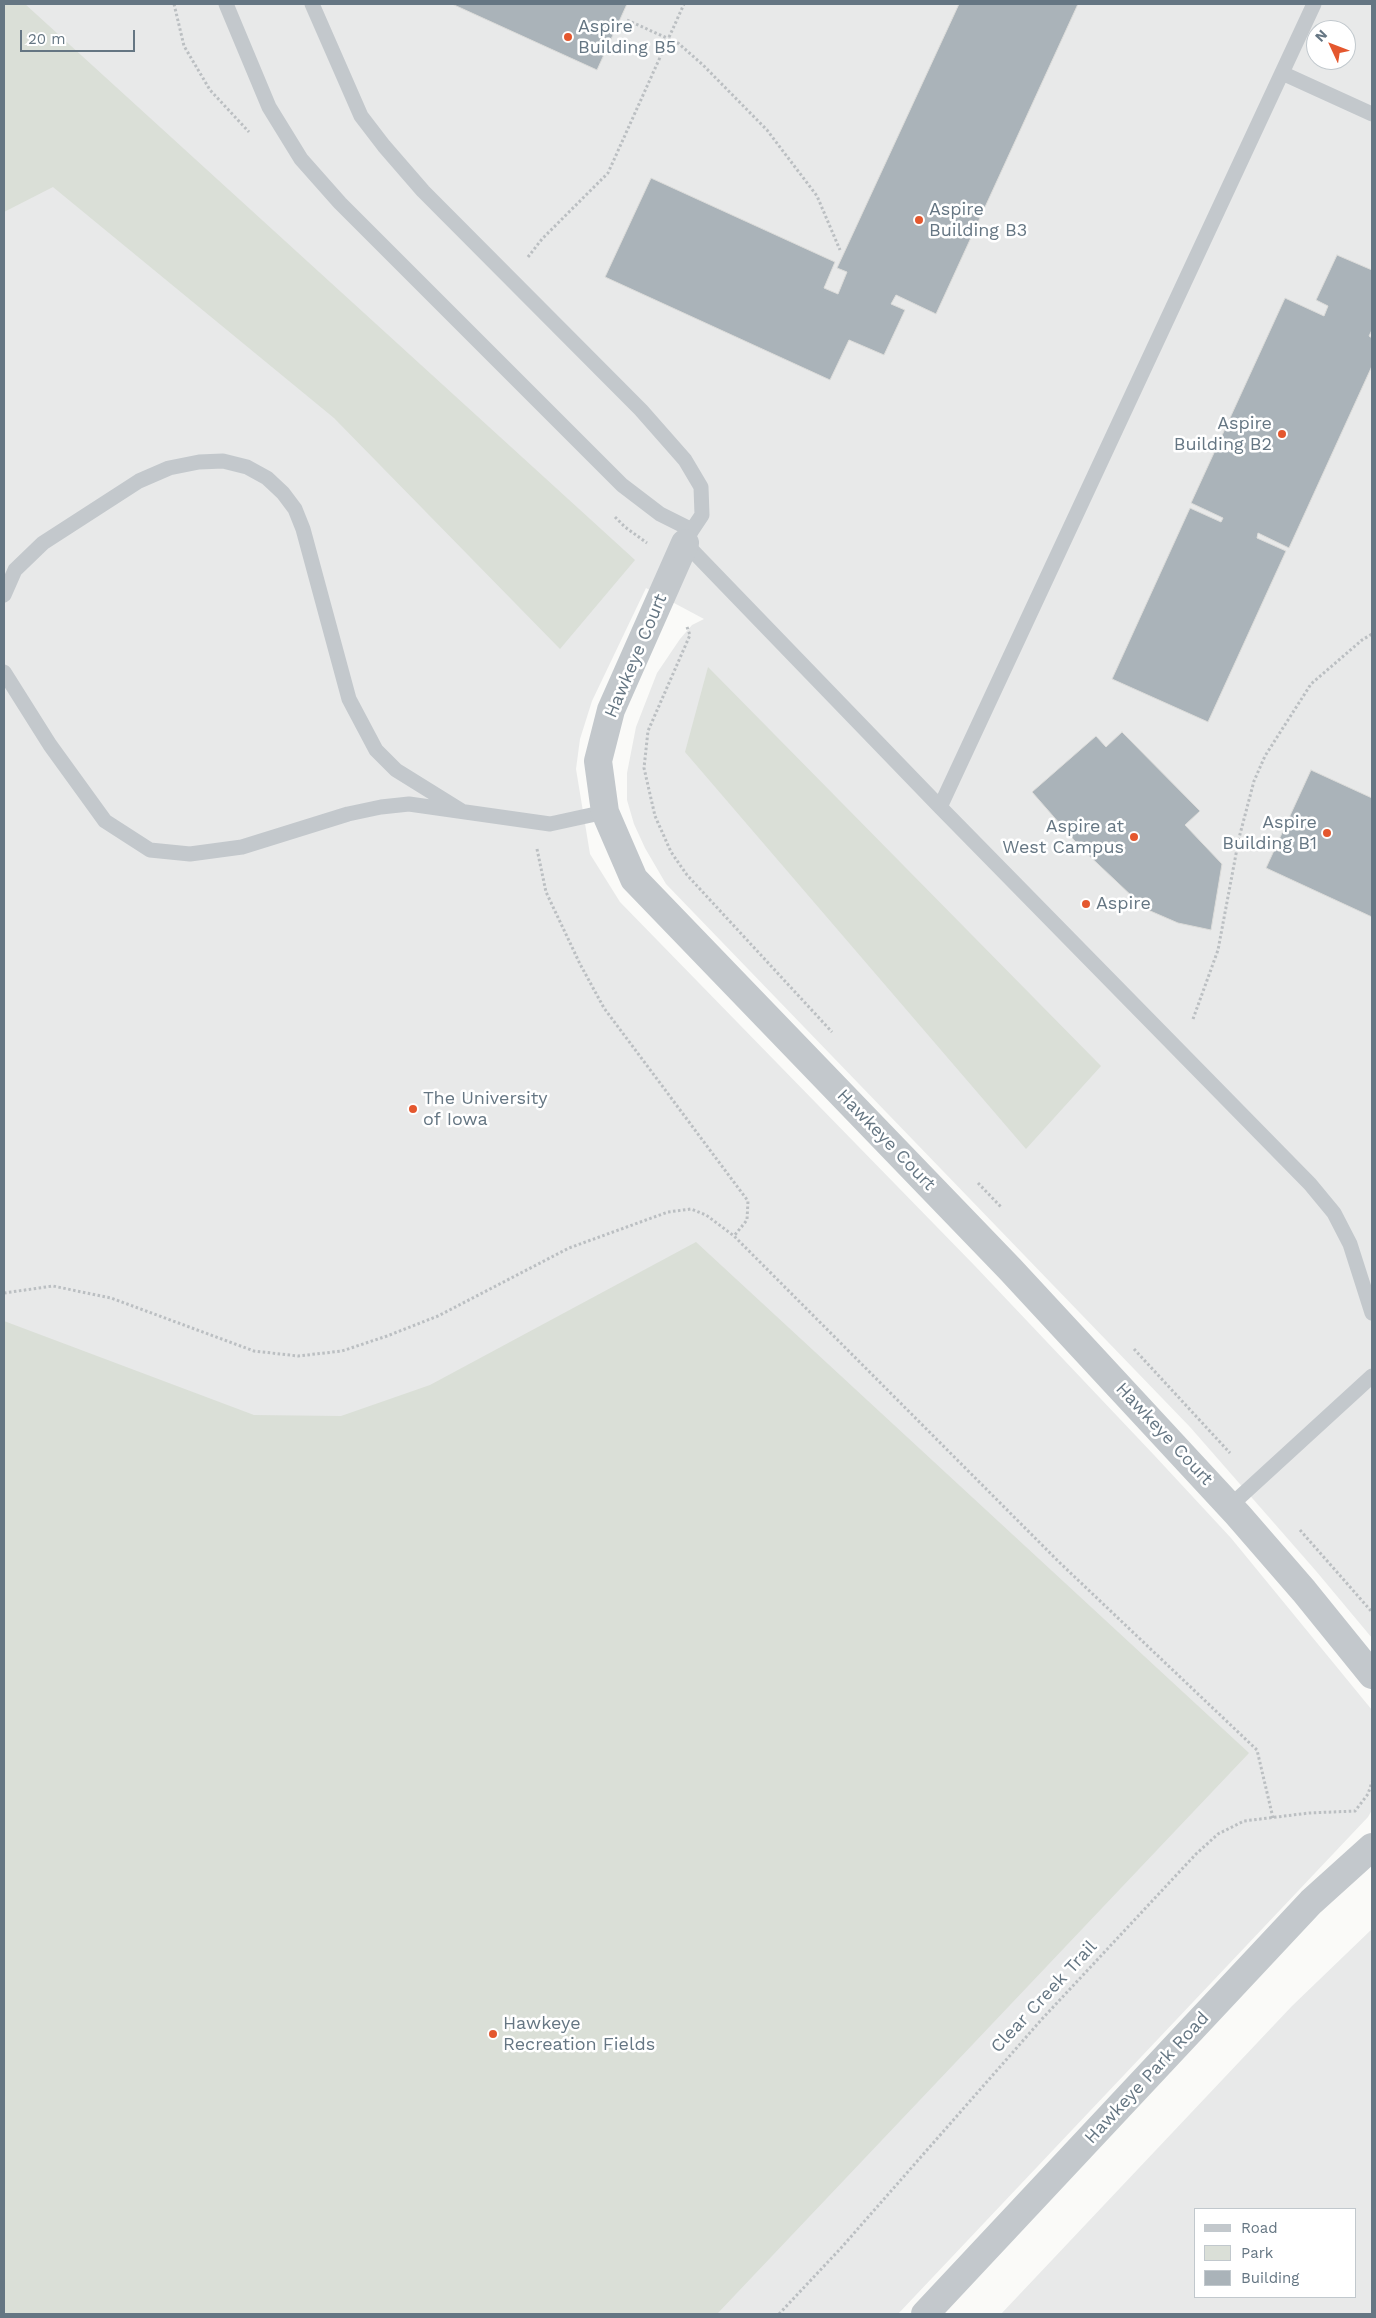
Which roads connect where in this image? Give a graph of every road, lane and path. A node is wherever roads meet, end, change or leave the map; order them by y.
1 (174, 4) edge
2 (226, 4) edge
3 (312, 4) edge
4 (684, 4) edge
5 (1314, 4) edge
6 (626, 20) dead end
7 (668, 39) junction
8 (1282, 73) junction
9 (1372, 114) edge
10 (250, 133) dead end
11 (840, 250) dead end
12 (510, 278) junction
13 (611, 513) dead end
14 (688, 536) junction
15 (668, 582) junction
16 (4, 595) edge
17 (1372, 634) edge
18 (4, 672) edge
19 (940, 807) junction
20 (462, 811) junction
21 (604, 812) junction
22 (532, 823) junction
23 (1193, 1019) dead end
24 (836, 1036) dead end
25 (977, 1182) dead end
26 (1004, 1210) dead end
27 (734, 1236) junction
28 (4, 1293) edge
29 (1372, 1313) edge
30 (1133, 1347) dead end
31 (1372, 1376) edge
32 (1257, 1482) junction
33 (1230, 1506) junction
34 (1299, 1529) dead end
35 (1372, 1612) edge
36 (1372, 1675) edge
37 (1372, 1782) edge
38 (1272, 1818) junction
39 (1372, 1847) edge
40 (779, 2314) edge
41 (925, 2314) edge

1 - 10 path
2 - 14 lane
3 - 12 lane
4 - 7 path
5 - 8 lane
6 - 7 path
7 - 11 path
7 - 12 path
8 - 9 lane
8 - 19 lane
12 - 14 lane
13 - 15 path
14 - 15 street, Hawkeye Court
14 - 19 lane
15 - 21 street, Hawkeye Court
15 - 24 path
16 - 20 lane
17 - 23 path
18 - 20 lane
19 - 29 lane
20 - 22 lane
21 - 22 lane
21 - 33 street, Hawkeye Court
22 - 27 path
25 - 26 path
27 - 28 path
27 - 38 path
30 - 32 path
31 - 32 lane
32 - 33 lane
33 - 36 street, Hawkeye Court
34 - 35 path
37 - 38 path, Clear Creek Trail
38 - 40 path, Clear Creek Trail
39 - 41 street, Hawkeye Park Road

